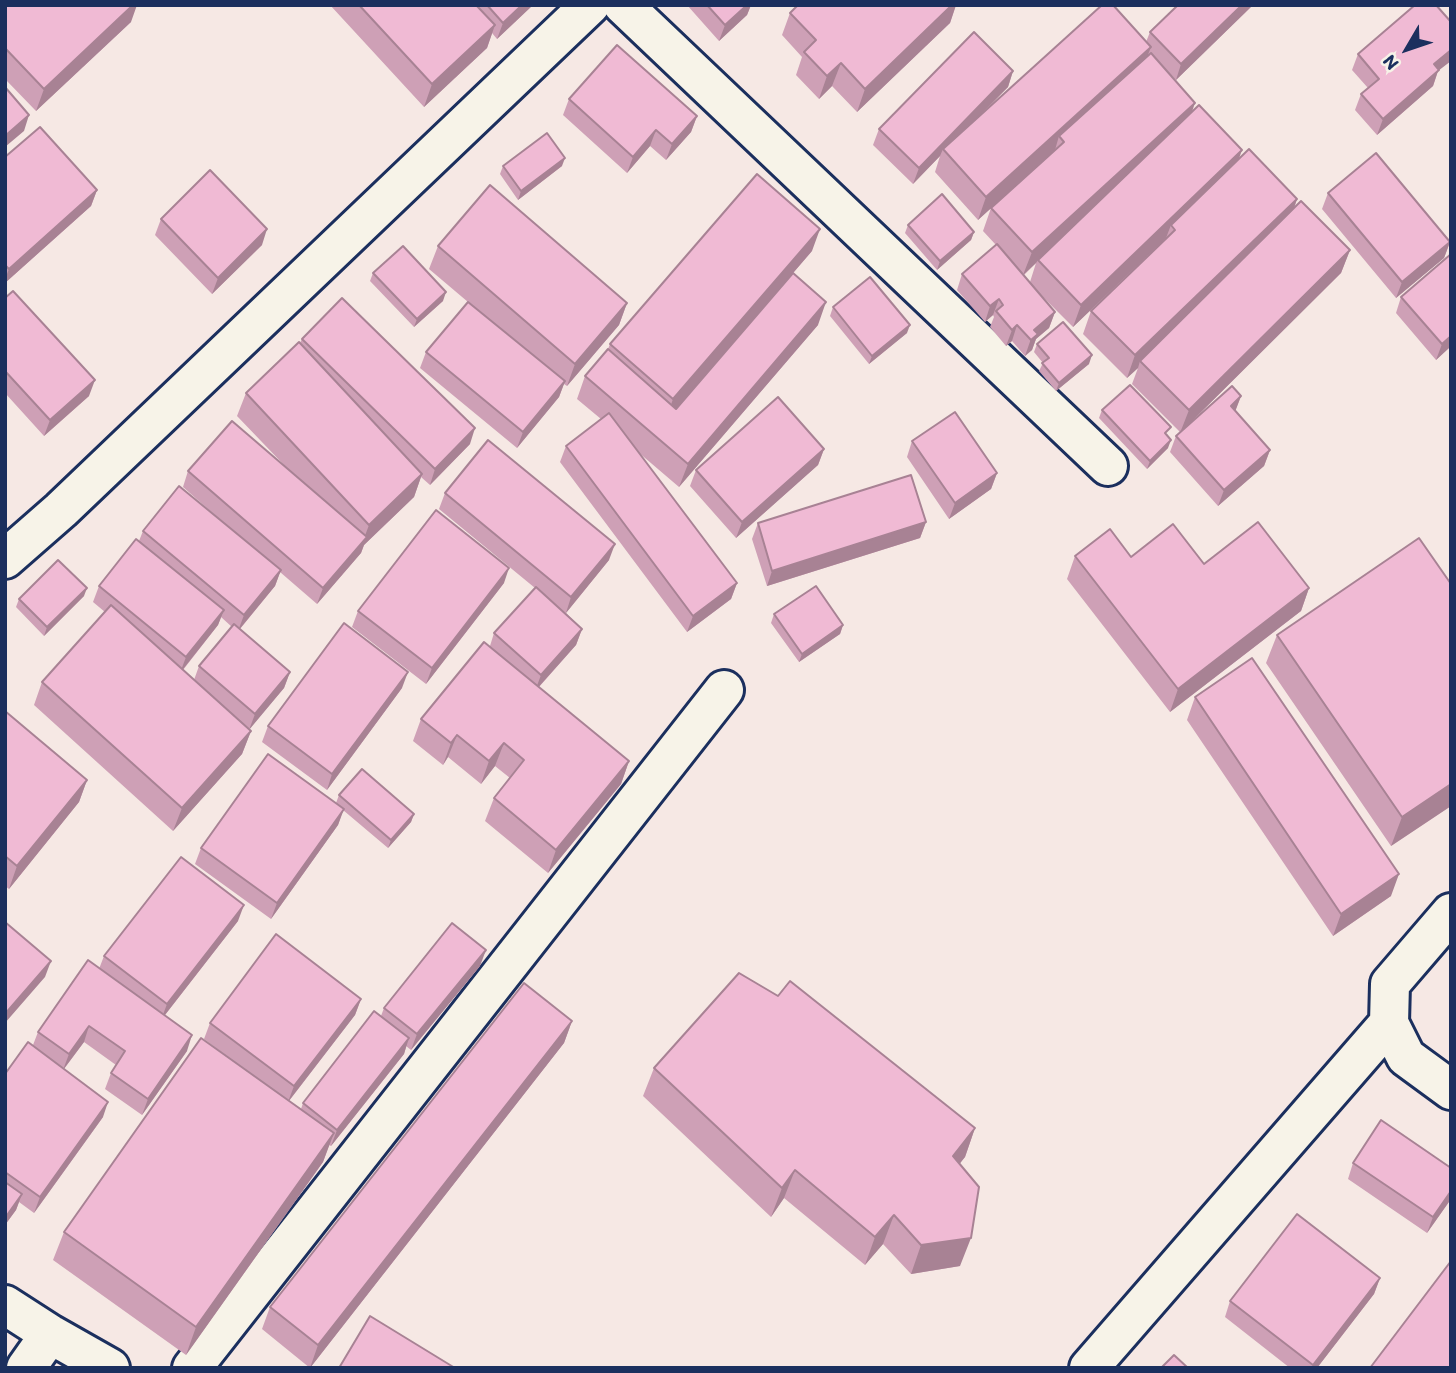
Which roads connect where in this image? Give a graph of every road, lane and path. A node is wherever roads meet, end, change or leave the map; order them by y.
1 (590, 5) edge
2 (623, 5) edge
3 (1108, 466) dead end
4 (5, 559) edge
5 (724, 690) dead end
6 (1451, 913) edge
7 (1389, 1023) junction
8 (1451, 1090) edge
9 (5, 1305) edge
10 (50, 1334) junction
11 (26, 1368) edge
12 (110, 1368) edge
13 (192, 1368) edge
14 (1089, 1368) edge

1 - 4 street
2 - 3 street
5 - 13 street
6 - 7 street
7 - 8 street
7 - 14 street
9 - 10 street
10 - 11 street
10 - 12 street

